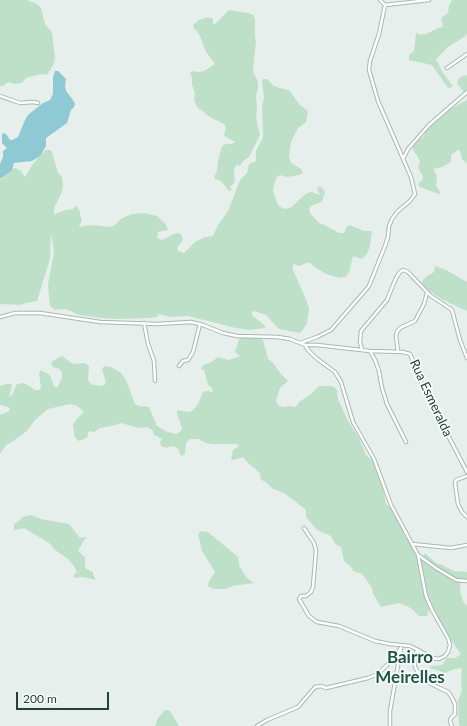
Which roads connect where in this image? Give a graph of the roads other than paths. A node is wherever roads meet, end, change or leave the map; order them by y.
1 (380, 0) edge
2 (429, 0) edge
3 (385, 5) junction
4 (467, 54) edge
5 (447, 68) dead end
6 (467, 92) edge
7 (0, 96) edge
8 (4, 97) junction
9 (0, 101) edge
10 (38, 103) dead end
11 (403, 159) junction
12 (427, 293) junction
13 (0, 317) edge
14 (144, 323) junction
15 (200, 324) junction
16 (299, 343) junction
17 (305, 345) junction
18 (362, 350) junction
19 (370, 351) junction
20 (398, 352) junction
21 (467, 358) edge
22 (179, 366) dead end
23 (155, 381) dead end
24 (406, 442) dead end
25 (467, 472) edge
26 (467, 476) edge
27 (467, 517) edge
28 (304, 528) dead end
29 (412, 544) junction
30 (467, 545) edge
31 (418, 555) junction
32 (467, 581) edge
33 (401, 647) junction
34 (418, 650) junction
35 (257, 726) edge
36 (390, 726) edge
37 (452, 726) edge

1 - 3 street
2 - 3 street
3 - 11 street
4 - 5 street
6 - 11 street
7 - 8 street
8 - 9 street
8 - 10 street
11 - 16 street
12 - 18 street
12 - 20 street
12 - 21 street
13 - 14 street
14 - 15 street
14 - 23 street
15 - 16 street
15 - 22 street
16 - 17 street
17 - 18 street, Rua Esmeralda
17 - 29 street
18 - 19 street, Rua Esmeralda
19 - 20 street, Rua Esmeralda
19 - 24 street
20 - 25 street, Rua Esmeralda
26 - 27 street
28 - 33 street
29 - 30 street
29 - 31 street
31 - 32 street
31 - 34 street
33 - 34 street
33 - 35 street
33 - 36 street
34 - 37 street

